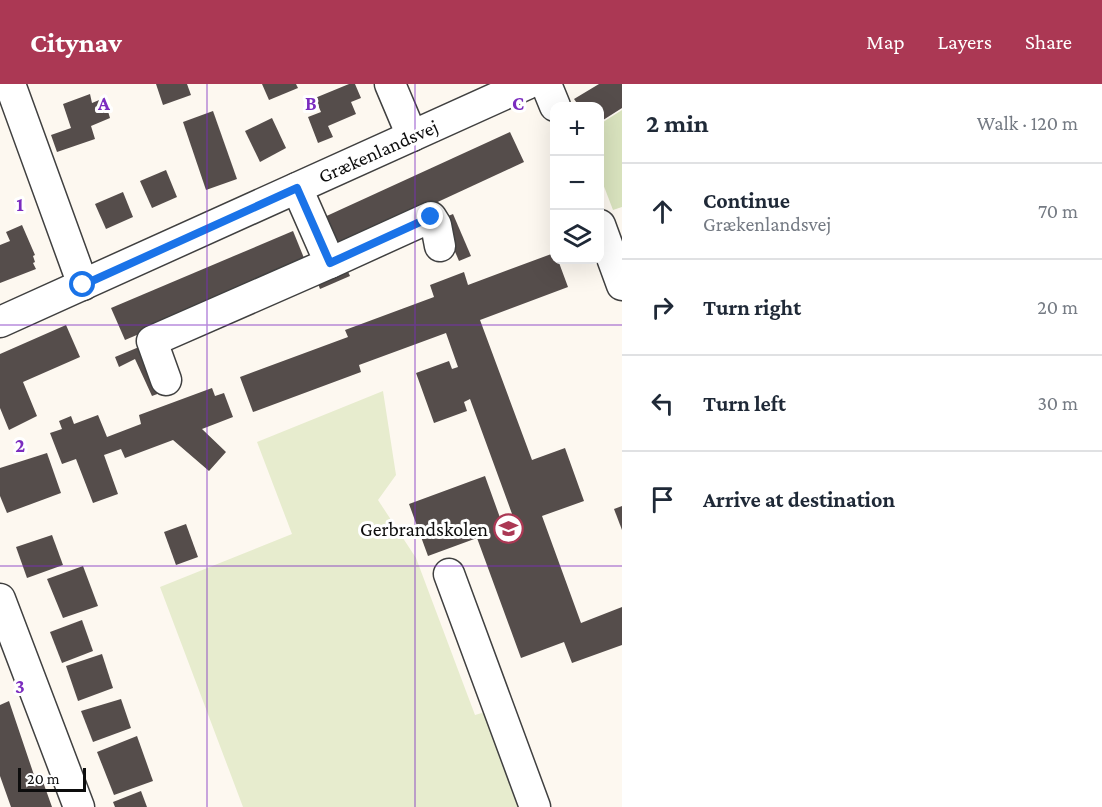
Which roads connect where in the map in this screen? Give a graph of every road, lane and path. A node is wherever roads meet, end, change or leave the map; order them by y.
1 (10, 84) edge
2 (390, 84) edge
3 (527, 84) edge
4 (546, 84) edge
5 (553, 102) edge
6 (412, 136) junction
7 (297, 188) junction
8 (604, 236) edge
9 (440, 246) dead end
10 (330, 263) junction
11 (83, 285) junction
12 (622, 285) edge
13 (0, 322) edge
14 (166, 380) dead end
15 (449, 574) dead end
16 (0, 599) edge
17 (79, 807) edge
18 (535, 807) edge

1 - 11 street
2 - 6 street
3 - 6 street, Grækenlandsvej
4 - 5 street
6 - 7 street, Grækenlandsvej
7 - 10 street
7 - 11 street, Grækenlandsvej
8 - 12 street
9 - 10 street
10 - 14 street
11 - 13 street, Grækenlandsvej
15 - 18 street
16 - 17 street

